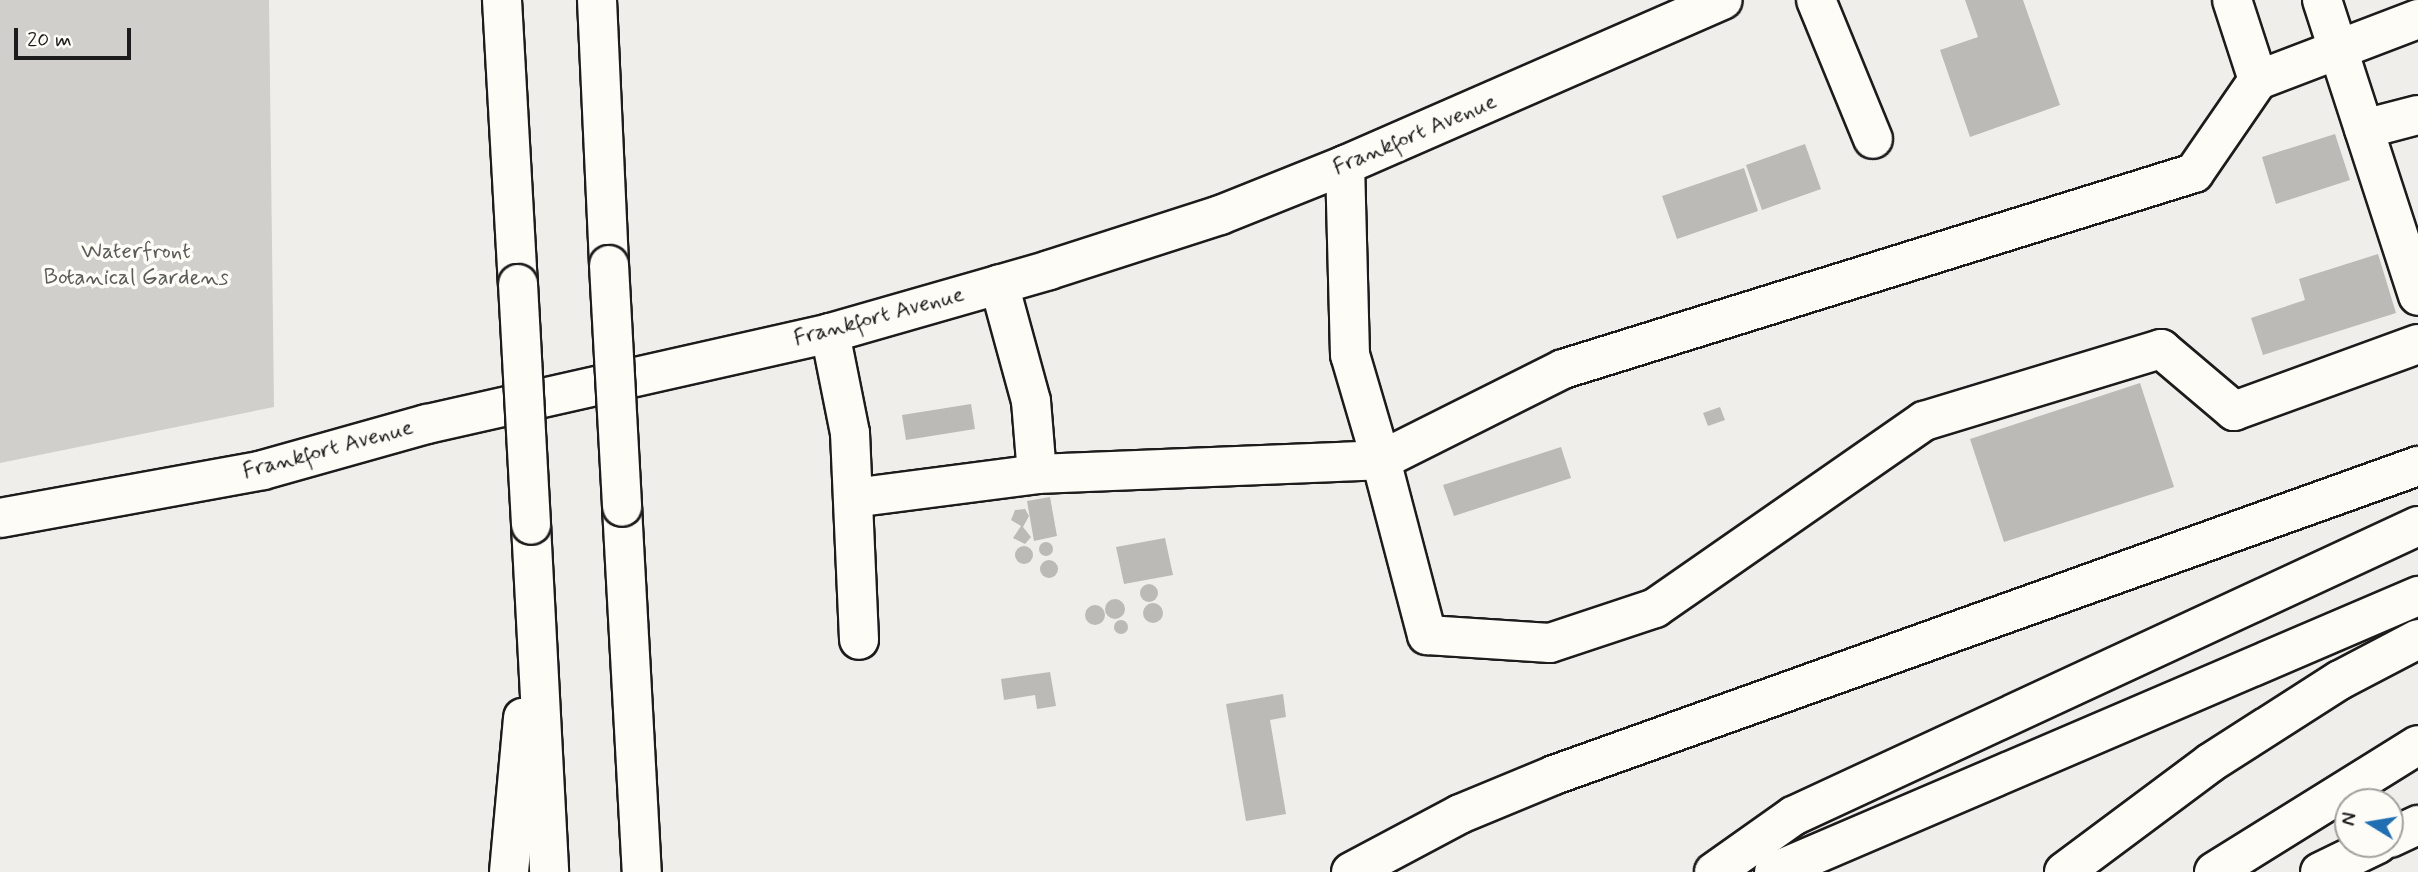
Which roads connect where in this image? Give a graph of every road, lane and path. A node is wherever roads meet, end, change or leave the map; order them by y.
1 (502, 0) edge
2 (597, 0) edge
3 (1722, 0) edge
4 (1815, 0) edge
5 (2232, 0) edge
6 (2322, 0) edge
7 (2418, 19) edge
8 (2337, 46) junction
9 (2258, 79) junction
10 (2418, 115) edge
11 (2364, 129) junction
12 (1873, 139) dead end
13 (1345, 166) junction
14 (999, 284) junction
15 (2418, 296) edge
16 (830, 333) junction
17 (2418, 344) edge
18 (1381, 460) junction
19 (2418, 466) edge
20 (1037, 474) junction
21 (853, 498) junction
22 (0, 518) edge
23 (2418, 526) edge
24 (2418, 596) edge
25 (535, 616) junction
26 (2418, 639) edge
27 (859, 640) dead end
28 (2418, 745) edge
29 (2349, 858) edge
30 (509, 872) edge
31 (549, 872) edge
32 (642, 872) edge
33 (1351, 872) edge
34 (1714, 872) edge
35 (1774, 872) edge
36 (2064, 872) edge
37 (2214, 872) edge
38 (2320, 872) edge

1 - 25 main road, bridge
2 - 32 main road, bridge
3 - 13 main road, Frankfort Avenue
4 - 12 main road
5 - 9 main road
6 - 8 main road
7 - 8 main road
8 - 9 main road
8 - 11 main road
9 - 18 main road
10 - 11 main road
11 - 15 main road
13 - 14 main road, Frankfort Avenue
13 - 18 main road
14 - 16 main road, Frankfort Avenue
14 - 20 main road
16 - 21 main road
16 - 22 main road, Frankfort Avenue
17 - 18 main road
18 - 20 main road
19 - 33 main road
20 - 21 main road
21 - 27 main road
23 - 34 main road
24 - 35 main road
25 - 30 main road
25 - 31 main road
26 - 36 main road
28 - 37 main road
29 - 38 main road

